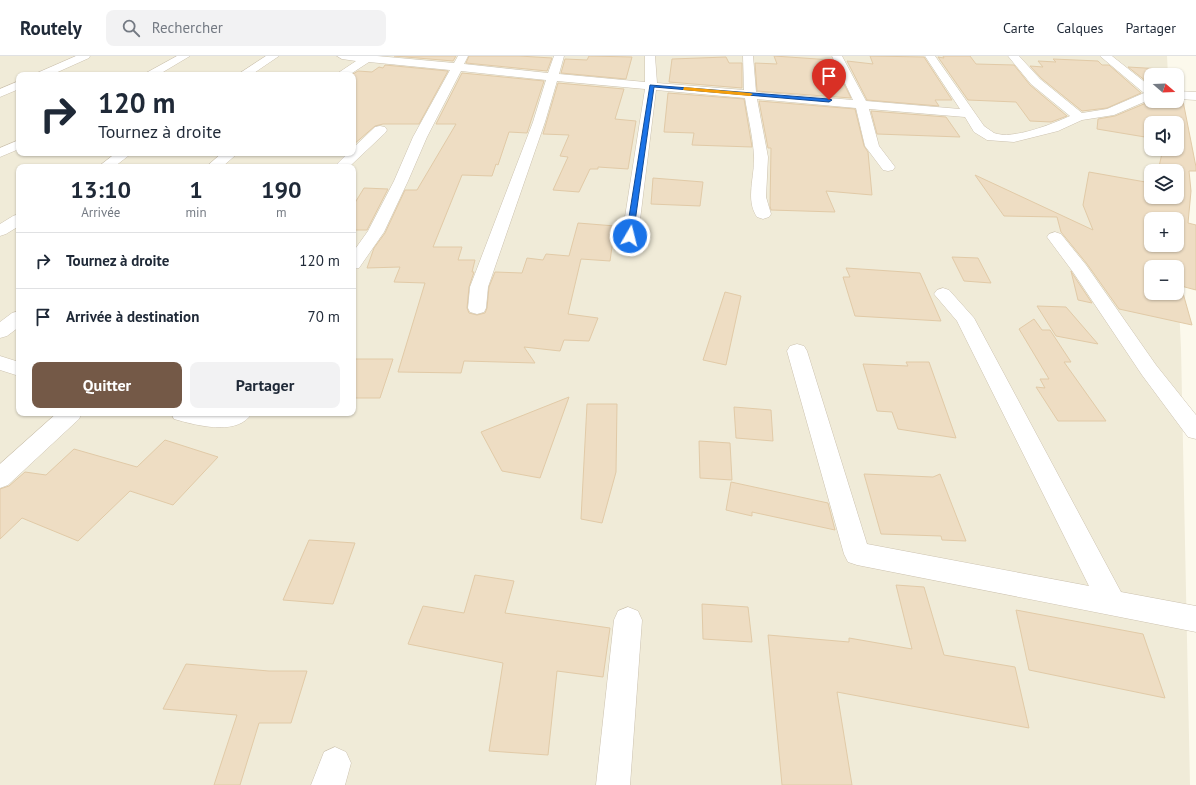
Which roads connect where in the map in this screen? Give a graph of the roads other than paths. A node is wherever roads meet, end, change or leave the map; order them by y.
1 (85, 56) edge
2 (185, 56) edge
3 (274, 56) edge
4 (342, 56) edge
5 (559, 56) edge
6 (650, 56) edge
7 (748, 56) edge
8 (836, 56) edge
9 (930, 56) edge
10 (1013, 56) edge
11 (1105, 56) edge
12 (368, 57) edge
13 (460, 62) edge
14 (48, 72) edge
15 (156, 72) edge
16 (248, 72) edge
17 (346, 72) edge
18 (551, 77) junction
19 (16, 86) edge
20 (651, 86) junction
21 (1144, 88) edge
22 (0, 93) edge
23 (750, 94) junction
24 (1184, 95) edge
25 (1196, 96) edge
26 (1144, 97) edge
27 (861, 103) junction
28 (969, 114) junction
29 (1080, 117) junction
30 (380, 130) dead end
31 (16, 145) edge
32 (0, 153) edge
33 (356, 153) edge
34 (121, 156) edge
35 (227, 156) edge
36 (353, 156) edge
37 (109, 164) edge
38 (216, 164) edge
39 (344, 164) edge
40 (888, 167) dead end
41 (763, 214) dead end
42 (16, 222) edge
43 (0, 231) edge
44 (630, 236) dead end
45 (1055, 237) dead end
46 (356, 260) edge
47 (943, 294) dead end
48 (477, 308) dead end
49 (16, 319) edge
50 (0, 332) edge
51 (797, 352) dead end
52 (0, 363) edge
53 (16, 368) edge
54 (68, 416) edge
55 (192, 416) edge
56 (236, 416) edge
57 (1196, 431) edge
58 (0, 478) edge
59 (1111, 601) junction
60 (1196, 619) edge
61 (628, 620) dead end
62 (613, 785) edge

1 - 14 street
2 - 15 street
3 - 16 street
4 - 12 street
5 - 18 street
6 - 20 street
7 - 23 street
8 - 27 street
9 - 28 street
10 - 29 street
11 - 21 street
12 - 13 street
12 - 17 street
13 - 18 street
13 - 46 street
18 - 20 street
18 - 48 street
19 - 22 street
20 - 23 street
20 - 44 street
23 - 27 street
23 - 41 street
24 - 25 street
26 - 29 street
27 - 28 street
27 - 40 street
28 - 29 street
30 - 33 street
31 - 32 street
34 - 37 street
35 - 38 street
36 - 39 street
42 - 43 street
45 - 57 street
47 - 59 street
49 - 50 street
51 - 59 street
52 - 53 street
54 - 58 street
55 - 56 street
59 - 60 street
61 - 62 street

